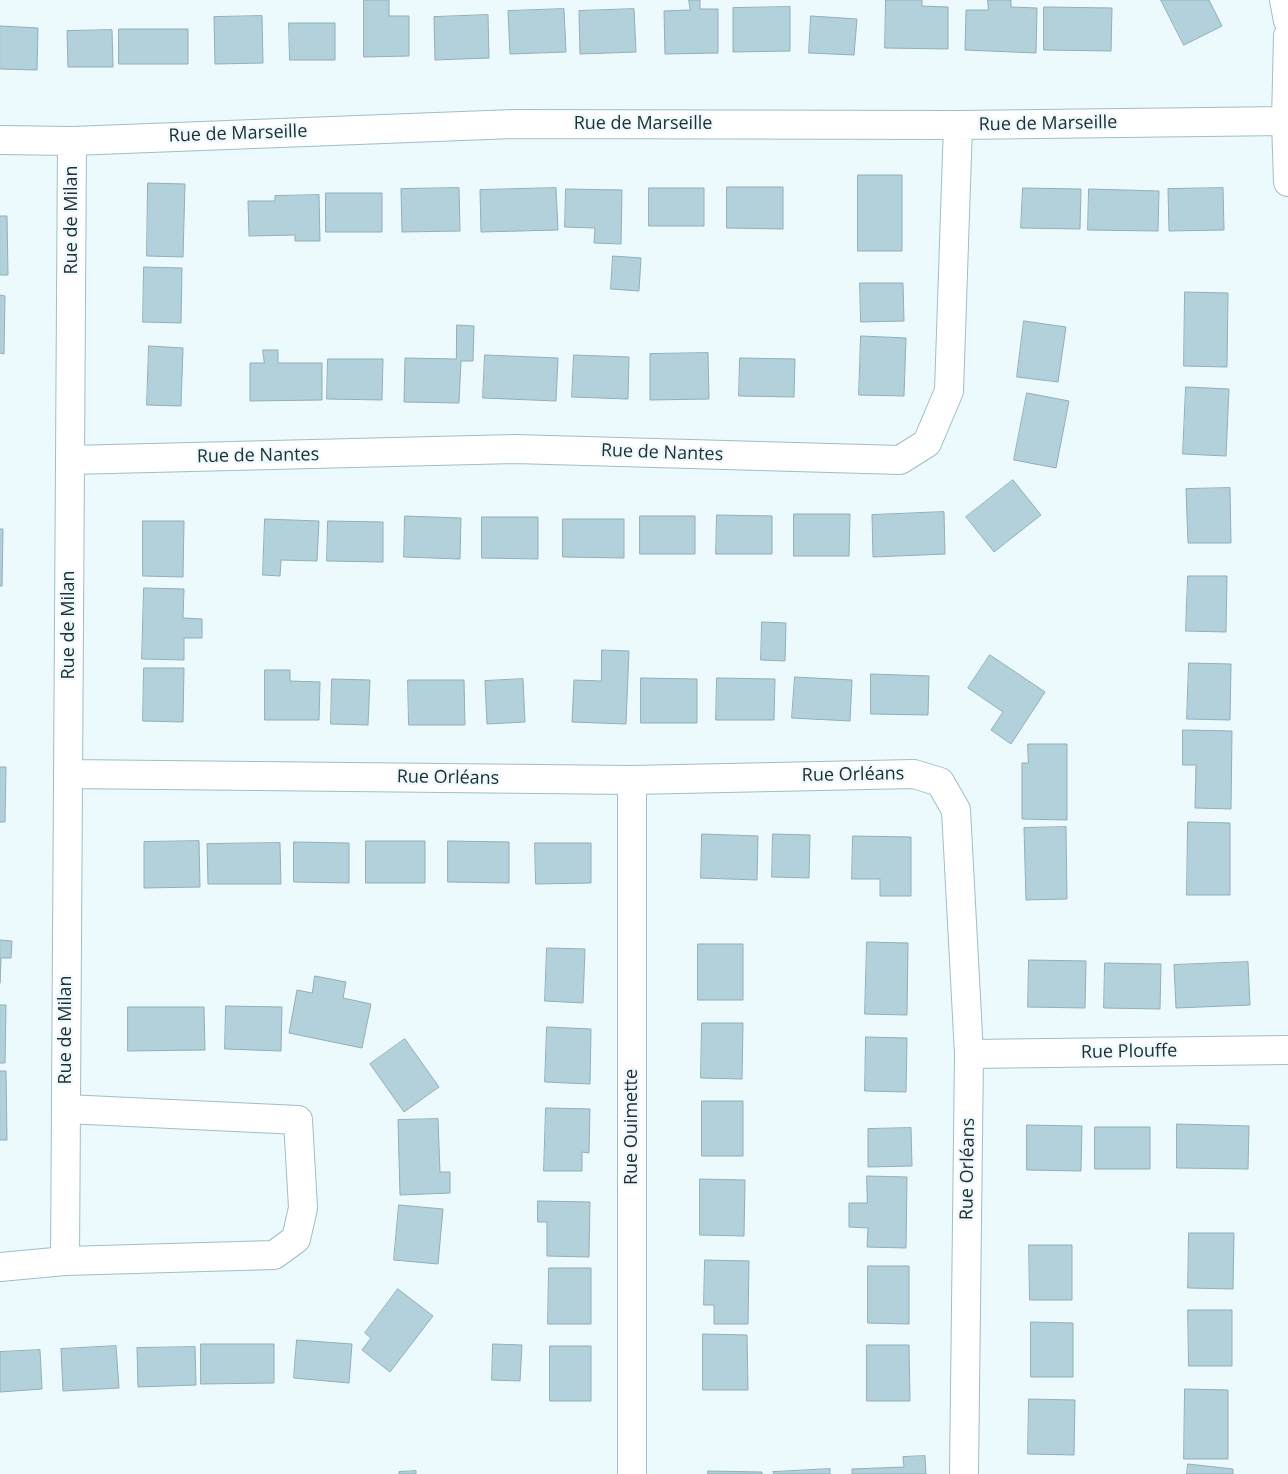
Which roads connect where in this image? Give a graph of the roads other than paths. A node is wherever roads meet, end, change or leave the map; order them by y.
1 (1284, 0) edge
2 (1288, 21) edge
3 (1288, 36) edge
4 (1286, 121) junction
5 (958, 125) junction
6 (0, 140) edge
7 (72, 141) junction
8 (1288, 182) edge
9 (70, 460) junction
10 (68, 774) junction
11 (632, 780) junction
12 (1288, 1050) edge
13 (970, 1054) junction
14 (66, 1109) junction
15 (65, 1261) junction
16 (0, 1267) edge
17 (632, 1474) edge
18 (964, 1474) edge

1 - 2 street
3 - 4 street
4 - 5 street, Rue de Marseille
4 - 8 street
5 - 7 street, Rue de Marseille
5 - 9 street, Rue de Nantes
6 - 7 street, Rue de Marseille
7 - 9 street, Rue de Milan
9 - 10 street, Rue de Milan
10 - 11 street, Rue Orléans
10 - 14 street, Rue de Milan
11 - 13 street, Rue Orléans
11 - 17 street, Rue Ouimette
12 - 13 street, Rue Plouffe
13 - 18 street, Rue Orléans
14 - 15 street, Rue de Milan
14 - 15 street, Rue de Milan
15 - 16 street, Rue de Milan

